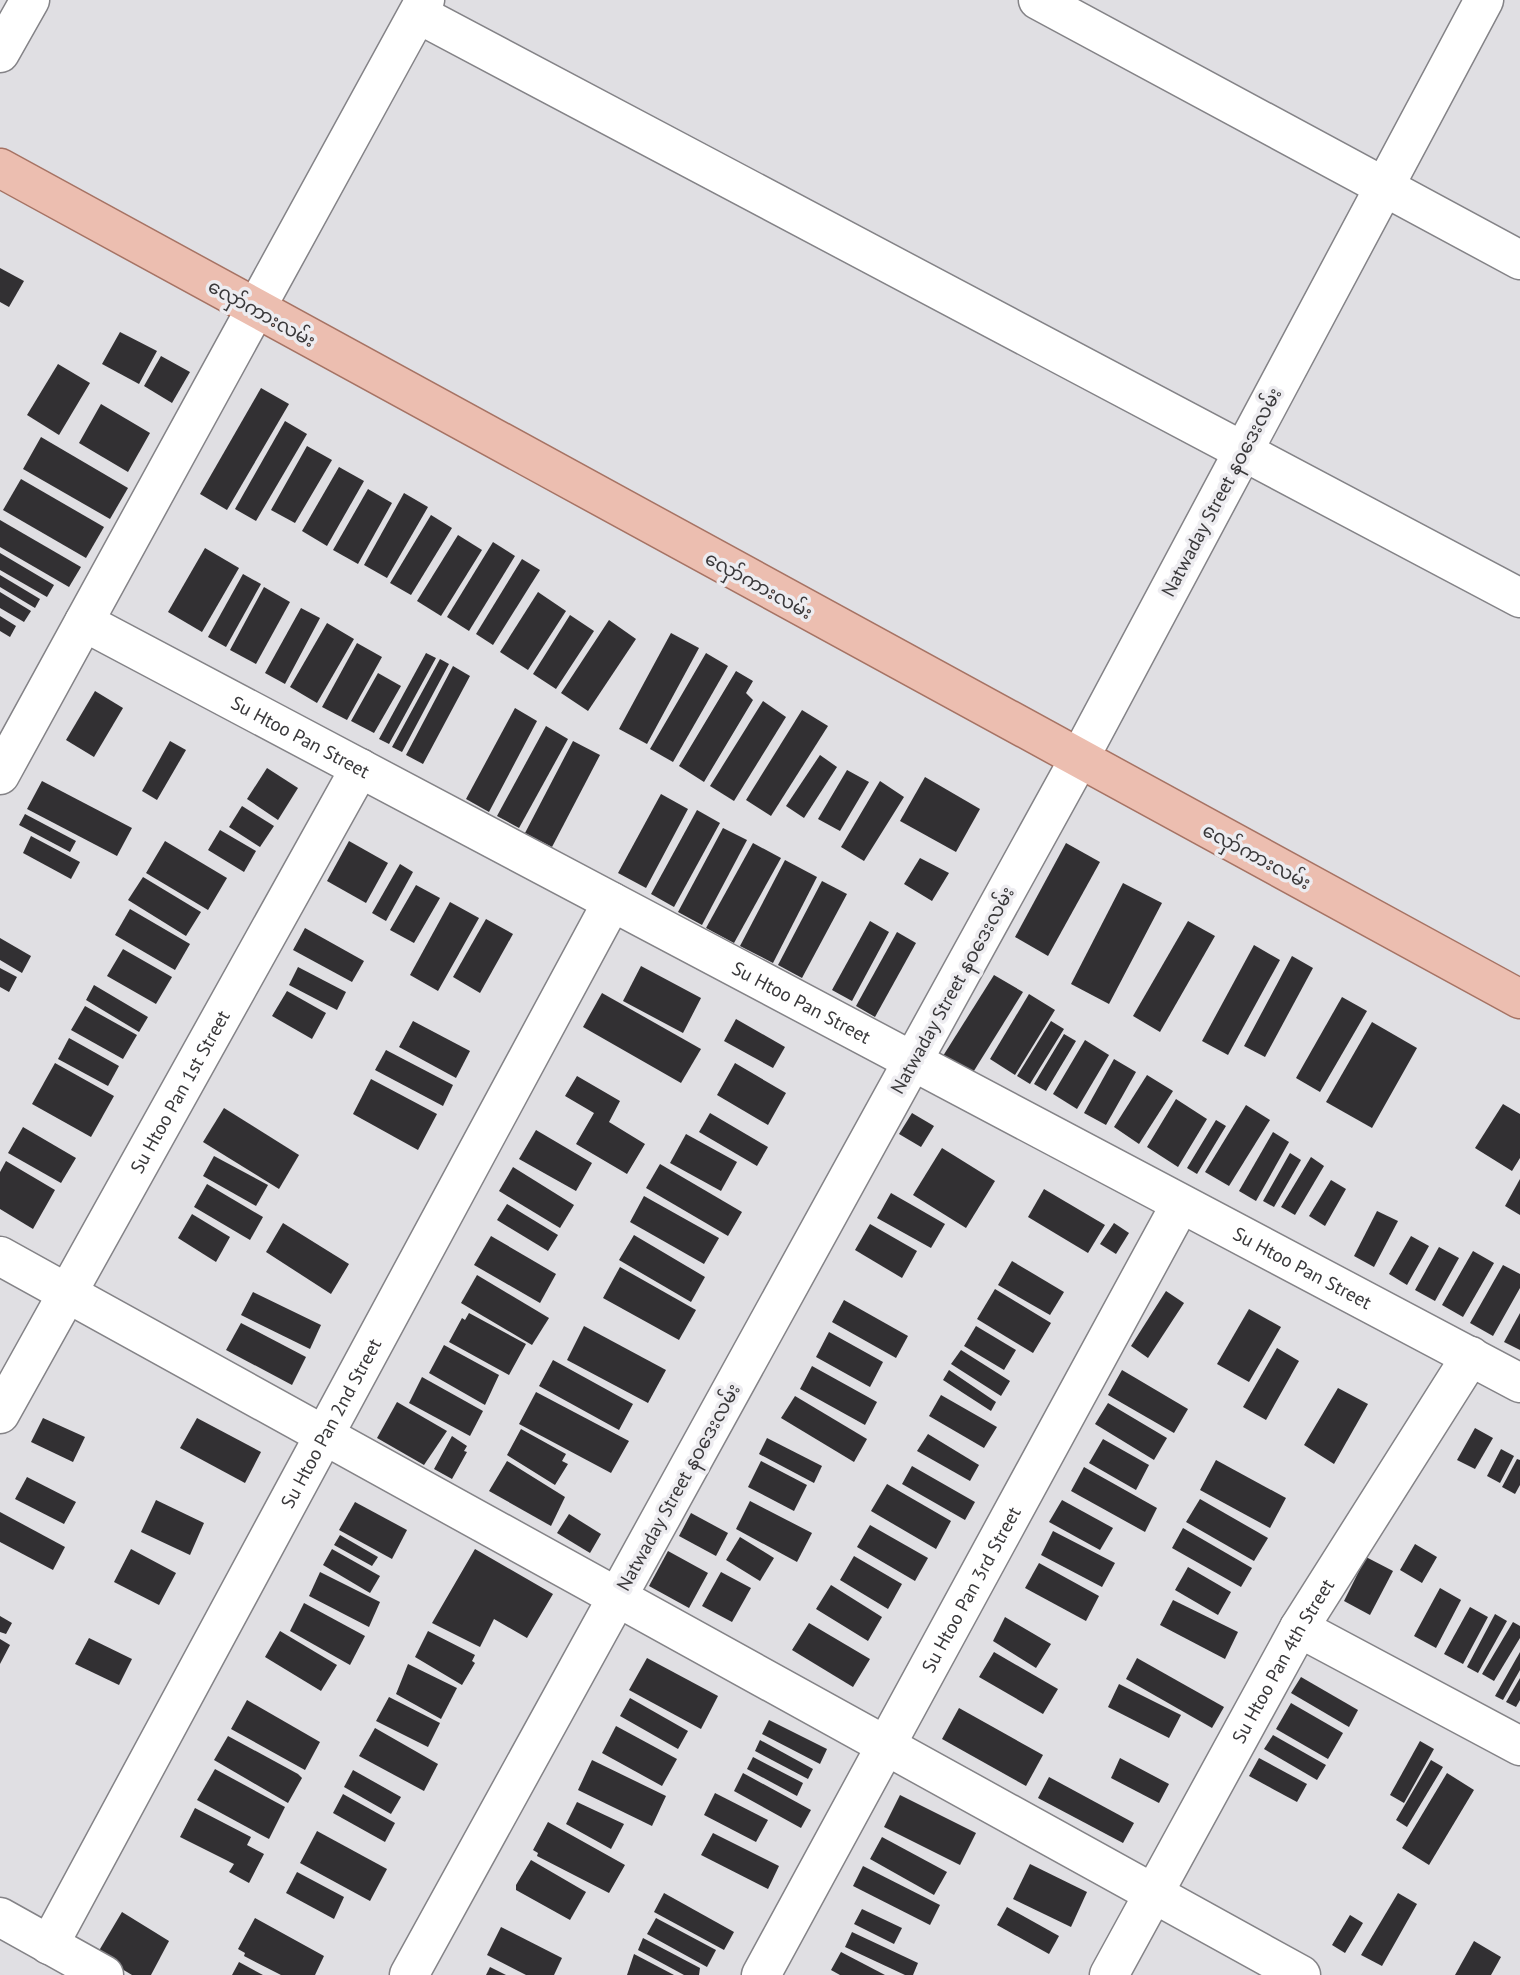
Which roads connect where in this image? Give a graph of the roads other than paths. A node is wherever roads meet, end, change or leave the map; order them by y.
1 (30, 0) edge
2 (1038, 0) edge
3 (1484, 0) edge
4 (422, 7) edge
5 (0, 54) edge
6 (0, 168) edge
7 (1384, 187) junction
8 (1520, 260) edge
9 (254, 309) junction
10 (1242, 453) junction
11 (1520, 598) edge
12 (84, 622) junction
13 (1079, 760) junction
14 (360, 768) junction
15 (0, 775) edge
16 (612, 902) junction
17 (1520, 999) edge
18 (912, 1062) junction
19 (1180, 1205) junction
20 (0, 1256) edge
21 (68, 1293) junction
22 (1471, 1356) junction
23 (1520, 1383) edge
24 (0, 1414) edge
25 (324, 1435) junction
26 (617, 1597) junction
27 (1299, 1628) junction
28 (886, 1745) junction
29 (1520, 1746) edge
30 (1154, 1894) junction
31 (0, 1917) edge
32 (49, 1945) junction
33 (104, 1975) edge
34 (409, 1975) edge
35 (761, 1975) edge
36 (1109, 1975) edge
37 (1301, 1975) edge

1 - 5 street
2 - 7 street
3 - 7 street, Natwaday Street နဝဒေးလမ်း
4 - 9 street
4 - 10 street
6 - 9 main road, လှော်ကားလမ်း
7 - 8 street
7 - 10 street, Natwaday Street နဝဒေးလမ်း
9 - 12 street
9 - 13 main road, လှော်ကားလမ်း
10 - 11 street
10 - 13 street, Natwaday Street နဝဒေးလမ်း
12 - 14 street, Su Htoo Pan Street
12 - 15 street
13 - 17 main road, လှော်ကားလမ်း
13 - 18 street, Natwaday Street နဝဒေးလမ်း
14 - 16 street, Su Htoo Pan Street
14 - 21 street, Su Htoo Pan 1st Street
16 - 18 street, Su Htoo Pan Street
16 - 25 street, Su Htoo Pan 2nd Street
18 - 19 street, Su Htoo Pan Street
18 - 26 street, Natwaday Street နဝဒေးလမ်း
19 - 22 street, Su Htoo Pan Street
19 - 28 street, Su Htoo Pan 3rd Street
20 - 21 street
21 - 24 street, Su Htoo Pan 1st Street
21 - 25 street
22 - 23 street, Su Htoo Pan Street
22 - 27 street, Su Htoo Pan 4th Street
25 - 26 street
25 - 32 street, Su Htoo Pan 2nd Street
26 - 28 street
26 - 34 street, Natwaday Street နဝဒေးလမ်း
27 - 29 street
27 - 30 street, Su Htoo Pan 4th Street
28 - 30 street
28 - 35 street, Su Htoo Pan 3rd Street
30 - 36 street, Su Htoo Pan 4th Street
30 - 37 street
31 - 32 street
32 - 33 street

